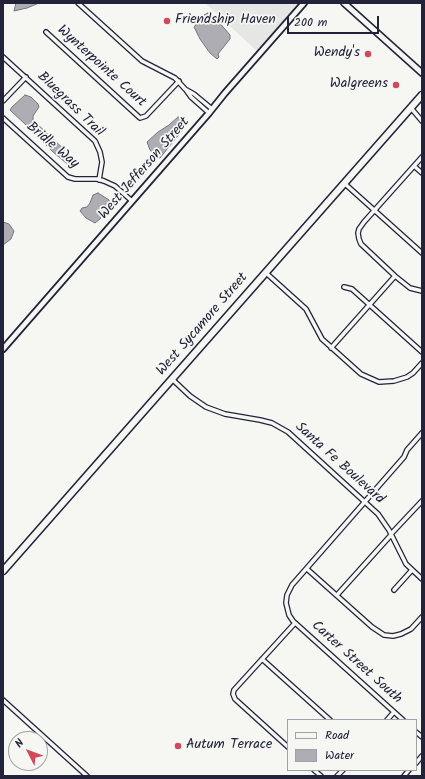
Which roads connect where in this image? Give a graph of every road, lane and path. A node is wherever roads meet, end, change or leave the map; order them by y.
1 (78, 3) edge
2 (304, 3) edge
3 (344, 3) edge
4 (46, 32) dead end
5 (3, 57) edge
6 (422, 73) edge
7 (26, 77) junction
8 (179, 81) junction
9 (422, 95) edge
10 (3, 102) edge
11 (410, 108) junction
12 (210, 111) junction
13 (3, 118) edge
14 (422, 121) edge
15 (422, 157) edge
16 (414, 166) junction
17 (422, 173) edge
18 (99, 180) junction
19 (344, 183) junction
20 (132, 201) junction
21 (374, 210) junction
22 (422, 253) edge
23 (265, 272) junction
24 (395, 276) junction
25 (344, 287) dead end
26 (422, 292) edge
27 (370, 304) junction
28 (331, 348) junction
29 (3, 349) edge
30 (422, 352) edge
31 (422, 363) edge
32 (172, 379) junction
33 (422, 433) edge
34 (422, 500) edge
35 (365, 501) junction
36 (391, 534) junction
37 (307, 569) junction
38 (412, 570) junction
39 (3, 571) edge
40 (422, 579) edge
41 (394, 590) dead end
42 (337, 595) junction
43 (422, 617) edge
44 (295, 623) junction
45 (262, 659) junction
46 (3, 700) edge
47 (394, 712) junction
48 (329, 719) edge
49 (388, 719) edge
50 (402, 719) edge
51 (287, 745) edge
52 (87, 776) edge

1 - 8 street
2 - 12 street, West Jefferson Street
3 - 6 main road
4 - 8 street, Wynterpointe Court
5 - 7 street, Bluegrass Trail
7 - 10 street
7 - 18 street, Bluegrass Trail
8 - 12 street
9 - 11 main road, West Sycamore Street
11 - 14 street
11 - 19 main road, West Sycamore Street
12 - 20 street, West Jefferson Street
13 - 18 street, Bridle Way
15 - 16 street
16 - 17 street
16 - 21 street
18 - 20 street, Bridle Way
19 - 21 street
19 - 23 main road, West Sycamore Street
20 - 29 street, West Jefferson Street
21 - 22 street
21 - 24 street
23 - 28 street
23 - 32 main road, West Sycamore Street
24 - 26 street
24 - 27 street
25 - 27 street
27 - 28 street
27 - 30 street
28 - 31 street
32 - 35 street, Santa Fe Boulevard
32 - 39 main road, West Sycamore Street
33 - 35 street
34 - 36 street
35 - 36 street, Santa Fe Boulevard
35 - 37 street
36 - 38 street, Santa Fe Boulevard
36 - 42 street
37 - 42 street
37 - 44 street
38 - 40 street, Santa Fe Boulevard
38 - 41 street
42 - 43 street
44 - 45 street
44 - 47 street, Carter Street South
45 - 48 street
45 - 51 street
46 - 52 street
47 - 49 street
47 - 50 street, Carter Street South

